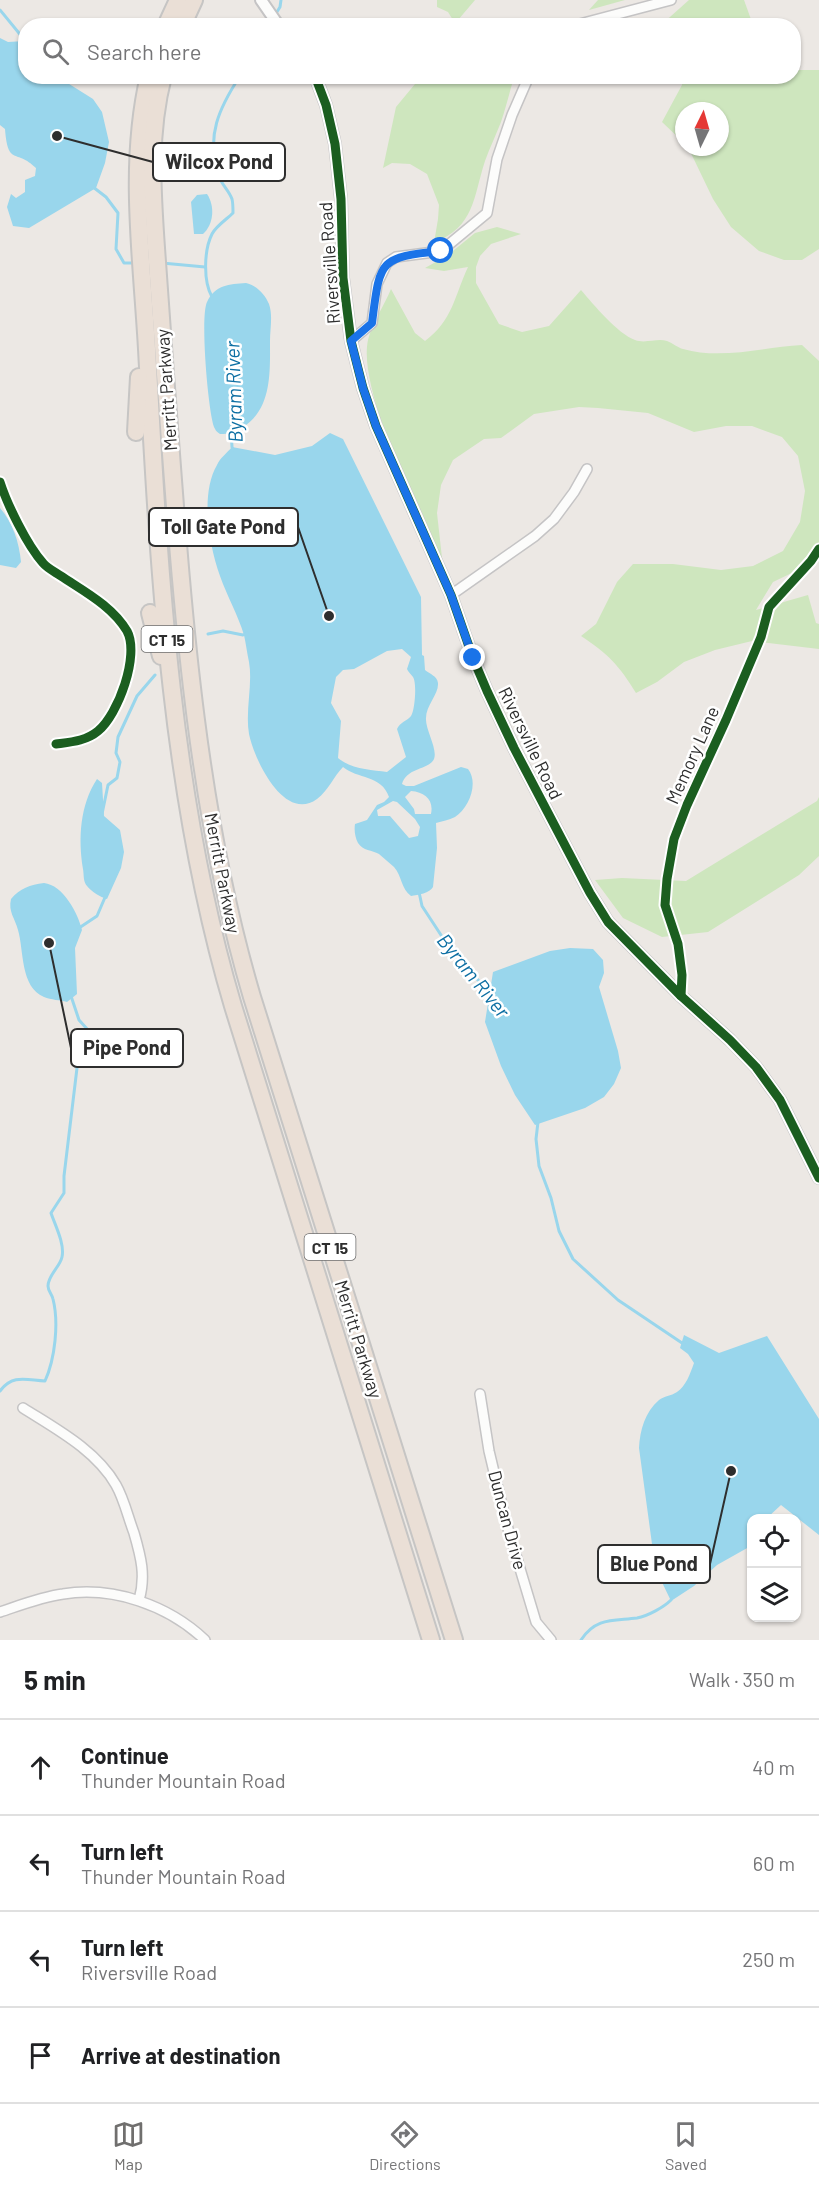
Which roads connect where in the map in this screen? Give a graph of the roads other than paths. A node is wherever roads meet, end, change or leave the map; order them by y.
1 (178, 0) edge
2 (194, 0) edge
3 (671, 0) edge
4 (264, 4) edge
5 (170, 18) edge
6 (186, 18) edge
7 (274, 18) edge
8 (602, 18) edge
9 (148, 84) edge
10 (161, 84) edge
11 (318, 84) edge
12 (526, 84) edge
13 (148, 238) junction
14 (149, 286) junction
15 (351, 341) junction
16 (136, 432) dead end
17 (587, 469) dead end
18 (0, 482) edge
19 (819, 549) edge
20 (451, 595) junction
21 (150, 613) dead end
22 (176, 710) junction
23 (56, 744) dead end
24 (681, 996) junction
25 (818, 1172) edge
26 (480, 1394) dead end
27 (23, 1408) dead end
28 (139, 1600) junction
29 (0, 1612) edge
30 (205, 1640) edge
31 (431, 1640) edge
32 (454, 1640) edge
33 (551, 1640) edge

1 - 5 highway
2 - 6 highway
3 - 8 street
4 - 7 street
9 - 13 highway, Merritt Parkway / CT 15
10 - 13 highway, Merritt Parkway / CT 15
11 - 15 street, Riversville Road
12 - 15 street
13 - 14 highway, Merritt Parkway / CT 15
14 - 16 highway
14 - 22 highway, Merritt Parkway / CT 15
14 - 32 highway, Merritt Parkway / CT 15
15 - 20 street, Riversville Road
17 - 20 street
18 - 23 street
19 - 24 street, Memory Lane
20 - 24 street, Riversville Road
21 - 22 highway
22 - 31 highway, Merritt Parkway / CT 15
24 - 25 street, Riversville Road
26 - 33 street, Duncan Drive
27 - 28 street
28 - 29 street
28 - 30 street

